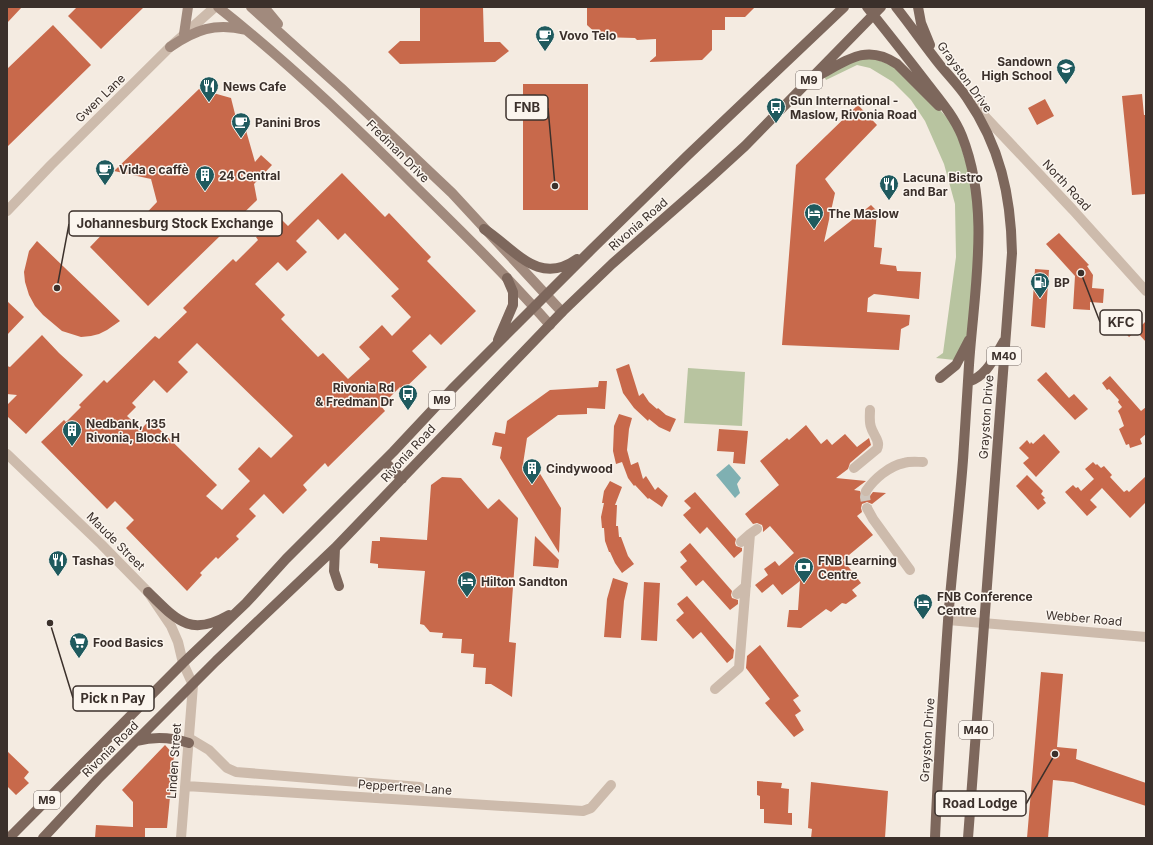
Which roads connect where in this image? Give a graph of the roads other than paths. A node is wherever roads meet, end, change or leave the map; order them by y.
1 (188, 7) edge
2 (215, 7) edge
3 (218, 7) edge
4 (251, 7) edge
5 (264, 7) edge
6 (844, 7) edge
7 (881, 7) edge
8 (896, 7) edge
9 (918, 7) edge
10 (870, 11) edge
11 (184, 34) junction
12 (254, 35) junction
13 (170, 47) junction
14 (299, 50) junction
15 (941, 66) junction
16 (810, 80) junction
17 (967, 98) junction
18 (957, 125) junction
19 (7, 211) edge
20 (484, 229) junction
21 (592, 249) junction
22 (507, 278) junction
23 (1146, 291) edge
24 (546, 295) junction
25 (535, 308) junction
26 (562, 312) junction
27 (550, 325) junction
28 (973, 329) junction
29 (1005, 340) junction
30 (493, 349) junction
31 (940, 378) dead end
32 (968, 382) junction
33 (870, 410) dead end
34 (7, 454) edge
35 (384, 461) junction
36 (923, 462) dead end
37 (854, 468) dead end
38 (402, 479) junction
39 (866, 491) tunnel mouth
40 (867, 508) tunnel mouth
41 (741, 542) dead end
42 (335, 548) junction
43 (910, 570) dead end
44 (339, 586) dead end
45 (746, 586) junction
46 (148, 592) junction
47 (737, 594) dead end
48 (246, 603) junction
49 (948, 620) junction
50 (983, 622) junction
51 (743, 634) junction
52 (1146, 637) edge
53 (733, 647) dead end
54 (183, 662) junction
55 (193, 685) junction
56 (715, 689) dead end
57 (137, 741) junction
58 (189, 741) junction
59 (611, 785) dead end
60 (186, 786) junction
61 (420, 787) dead end
62 (9, 838) edge
63 (43, 838) edge
64 (181, 838) edge
65 (935, 838) edge
66 (968, 838) edge

1 - 11 street
2 - 11 street, Gwen Lane
3 - 12 street, Fredman Drive
4 - 14 street, Fredman Drive
5 - 14 street
6 - 21 main road, Rivonia Road / M9
7 - 10 main road, Rivonia Road / M9
8 - 15 main road, Grayston Drive / M40
9 - 15 main road
10 - 16 main road, Rivonia Road / M9
10 - 18 main road, Grayston Drive / M40
11 - 13 street, Gwen Lane
12 - 13 street
12 - 22 street, Fredman Drive
13 - 19 street, Gwen Lane
14 - 20 street, Fredman Drive
15 - 17 main road, Grayston Drive / M40
16 - 18 main road
16 - 26 main road, Rivonia Road / M9
17 - 23 street, North Road
17 - 29 main road, Grayston Drive / M40
18 - 28 main road, Grayston Drive / M40
20 - 21 main road
20 - 24 street, Fredman Drive
21 - 24 main road, Rivonia Road / M9
22 - 25 street, Fredman Drive
22 - 30 main road
24 - 25 main road, Rivonia Road / M9
24 - 26 street, Fredman Drive
25 - 27 street, Fredman Drive
25 - 30 main road, Rivonia Road / M9
26 - 27 main road, Rivonia Road / M9
27 - 38 main road, Rivonia Road / M9
28 - 31 main road
28 - 32 main road, Grayston Drive / M40
29 - 32 main road
29 - 50 main road, Grayston Drive / M40
30 - 35 main road, Rivonia Road / M9
32 - 49 main road, Grayston Drive / M40
33 - 37 street
34 - 46 street, Maude Street
35 - 38 main road
35 - 48 main road, Rivonia Road / M9
36 - 39 street
38 - 42 main road, Rivonia Road / M9
40 - 43 street
41 - 45 street
42 - 44 main road
42 - 55 main road, Rivonia Road / M9
45 - 47 street
45 - 51 street
46 - 48 main road
46 - 54 street, Maude Street
48 - 54 main road, Rivonia Road / M9
49 - 50 street, Webber Road
49 - 65 main road, Grayston Drive / M40
50 - 52 street, Webber Road
50 - 66 main road, Grayston Drive / M40
51 - 53 street
51 - 56 street
54 - 55 street, Maude Street
54 - 62 main road, Rivonia Road / M9
55 - 57 main road, Rivonia Road / M9
55 - 58 street, Linden Street
57 - 58 main road
57 - 63 main road, Rivonia Road / M9
58 - 60 street, Linden Street
58 - 61 street
59 - 60 street, Peppertree Lane
60 - 64 street, Linden Street

